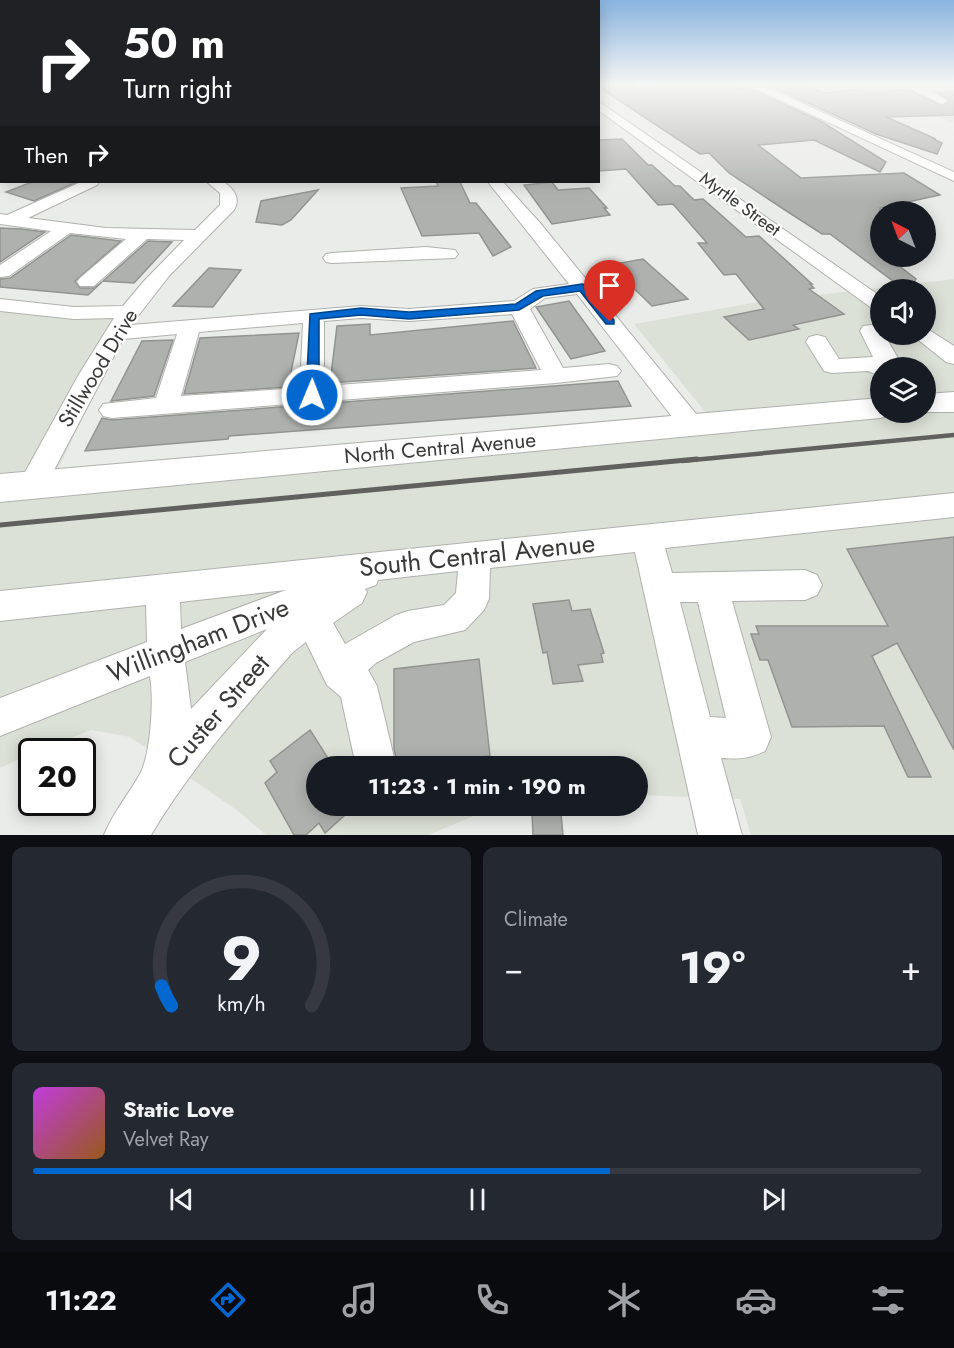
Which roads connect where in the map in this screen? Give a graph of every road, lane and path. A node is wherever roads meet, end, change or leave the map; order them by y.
1 (625, 123) edge
2 (836, 123) edge
3 (954, 177) edge
4 (90, 183) edge
5 (216, 183) edge
6 (496, 183) edge
7 (57, 184) dead end
8 (77, 189) junction
9 (4, 220) edge
10 (67, 228) junction
11 (141, 235) junction
12 (199, 235) junction
13 (449, 254) dead end
14 (332, 258) dead end
15 (2, 272) dead end
16 (87, 282) dead end
17 (582, 288) junction
18 (870, 298) edge
19 (0, 305) edge
20 (519, 307) junction
21 (129, 312) junction
22 (314, 317) junction
23 (190, 327) junction
24 (115, 333) junction
25 (817, 342) dead end
26 (936, 344) edge
27 (954, 357) edge
28 (870, 366) edge
29 (609, 371) dead end
30 (556, 376) junction
31 (312, 395) junction
32 (166, 406) junction
33 (870, 409) edge
34 (112, 410) dead end
35 (692, 426) junction
36 (32, 485) junction
37 (0, 488) edge
38 (954, 506) edge
39 (647, 538) junction
40 (475, 556) junction
41 (395, 563) junction
42 (805, 585) dead end
43 (711, 587) junction
44 (162, 588) junction
45 (659, 588) junction
46 (0, 606) edge
47 (312, 617) junction
48 (165, 653) junction
49 (340, 672) junction
50 (0, 717) edge
51 (695, 735) junction
52 (374, 756) edge
53 (161, 778) junction
54 (126, 835) edge
55 (720, 835) edge

1 - 18 street, Myrtle Street
2 - 3 street
4 - 8 street
5 - 12 street, Stillwood Drive
6 - 17 street
7 - 8 street
8 - 9 street
9 - 10 street
10 - 11 street
10 - 15 street
11 - 12 street
11 - 16 street
12 - 21 street, Stillwood Drive
13 - 14 street
17 - 20 street
17 - 35 street
19 - 21 street
20 - 22 street
20 - 30 street
21 - 24 street, Stillwood Drive
22 - 23 street
22 - 31 street
23 - 24 street
23 - 32 street
24 - 36 street, Stillwood Drive
25 - 28 street
26 - 27 street
29 - 30 street
30 - 31 street
31 - 32 street
32 - 34 street
33 - 35 main road, North Central Avenue
35 - 36 main road, North Central Avenue
36 - 37 main road, North Central Avenue
38 - 39 street, South Central Avenue
39 - 40 street, South Central Avenue
39 - 45 street
40 - 41 street, South Central Avenue
40 - 49 street
41 - 44 street, South Central Avenue
41 - 47 street, Custer Street
41 - 48 street, Willingham Drive
42 - 43 street
43 - 45 street
43 - 51 street
44 - 46 street, South Central Avenue
44 - 48 street, Custer Street
45 - 51 street
47 - 49 street
47 - 53 street, Custer Street
48 - 50 street, Willingham Drive
48 - 53 street, Custer Street
49 - 52 street
51 - 55 street
53 - 54 street, Custer Street

